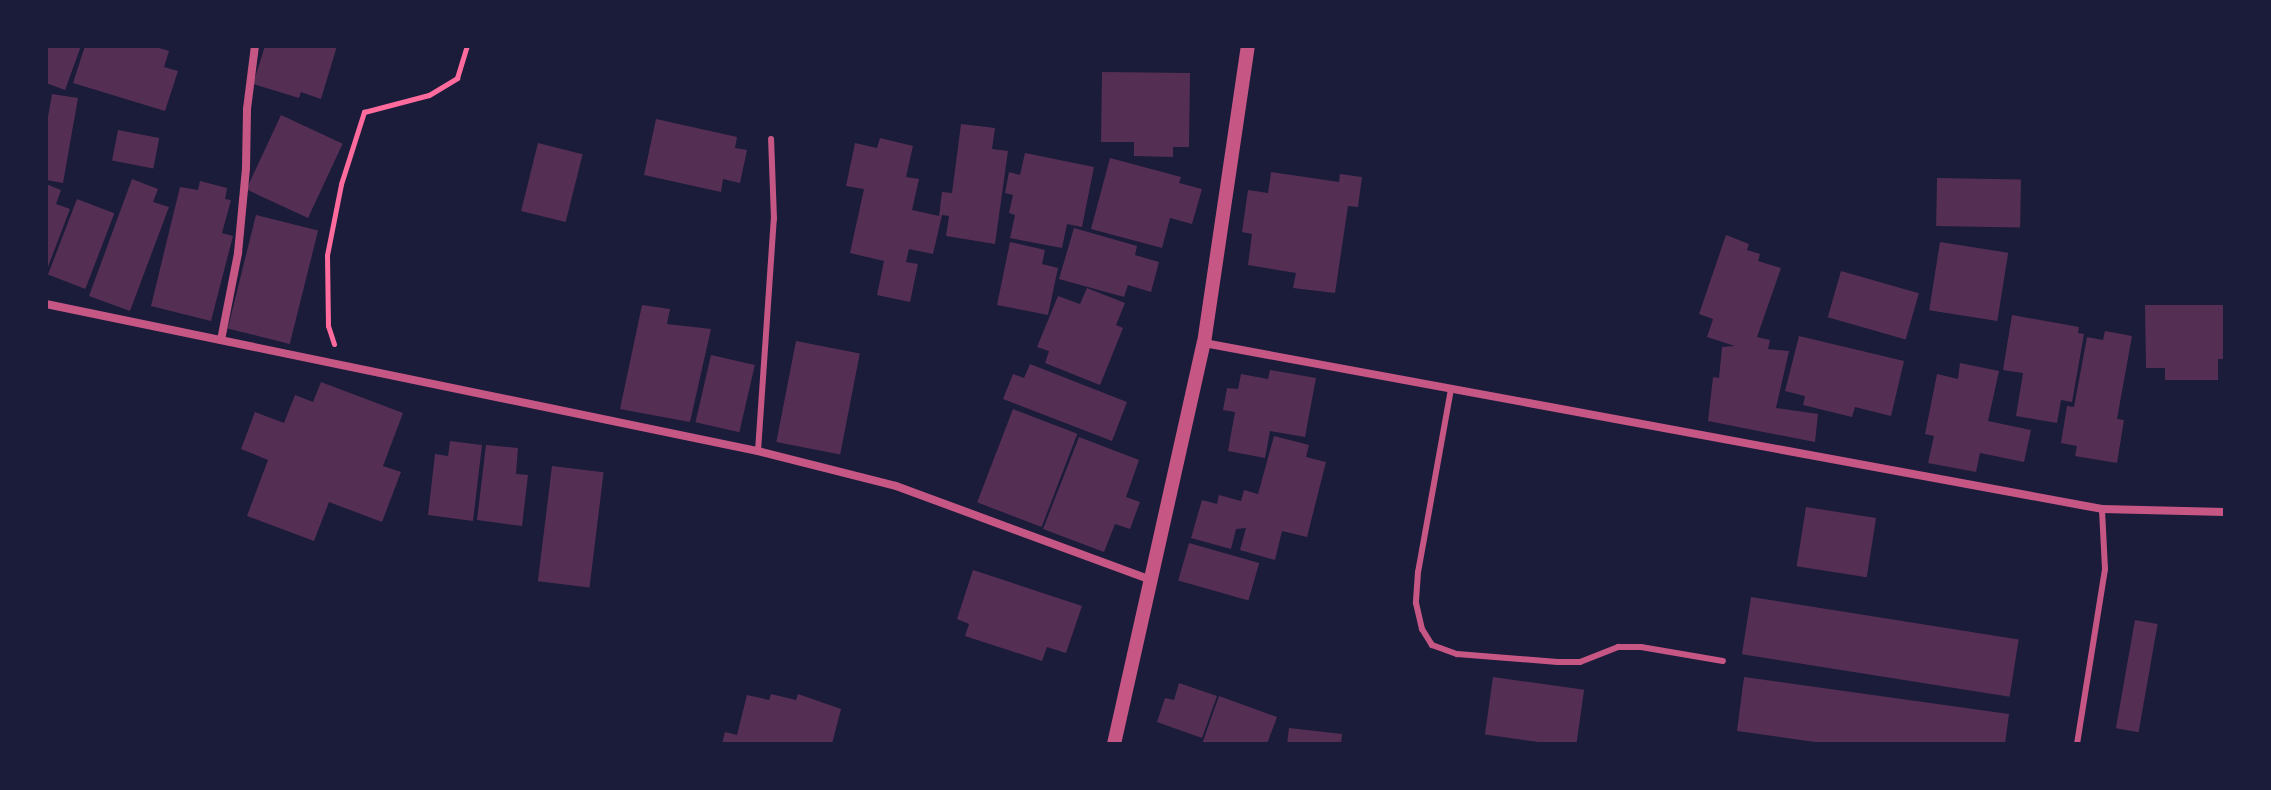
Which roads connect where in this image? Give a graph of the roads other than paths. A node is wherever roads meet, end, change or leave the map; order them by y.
1 (255, 46) edge
2 (1248, 46) edge
3 (771, 139) dead end
4 (46, 304) edge
5 (221, 340) junction
6 (1204, 343) junction
7 (1451, 389) junction
8 (758, 451) junction
9 (2102, 509) junction
10 (2225, 512) edge
11 (1151, 580) junction
12 (1723, 661) dead end
13 (1114, 744) edge
14 (2077, 744) edge

1 - 5 street
2 - 6 street
3 - 8 lane
4 - 5 street
5 - 8 street
6 - 7 street
6 - 11 street
7 - 9 street
7 - 12 lane
8 - 11 street
9 - 10 street
9 - 14 lane
11 - 13 street

